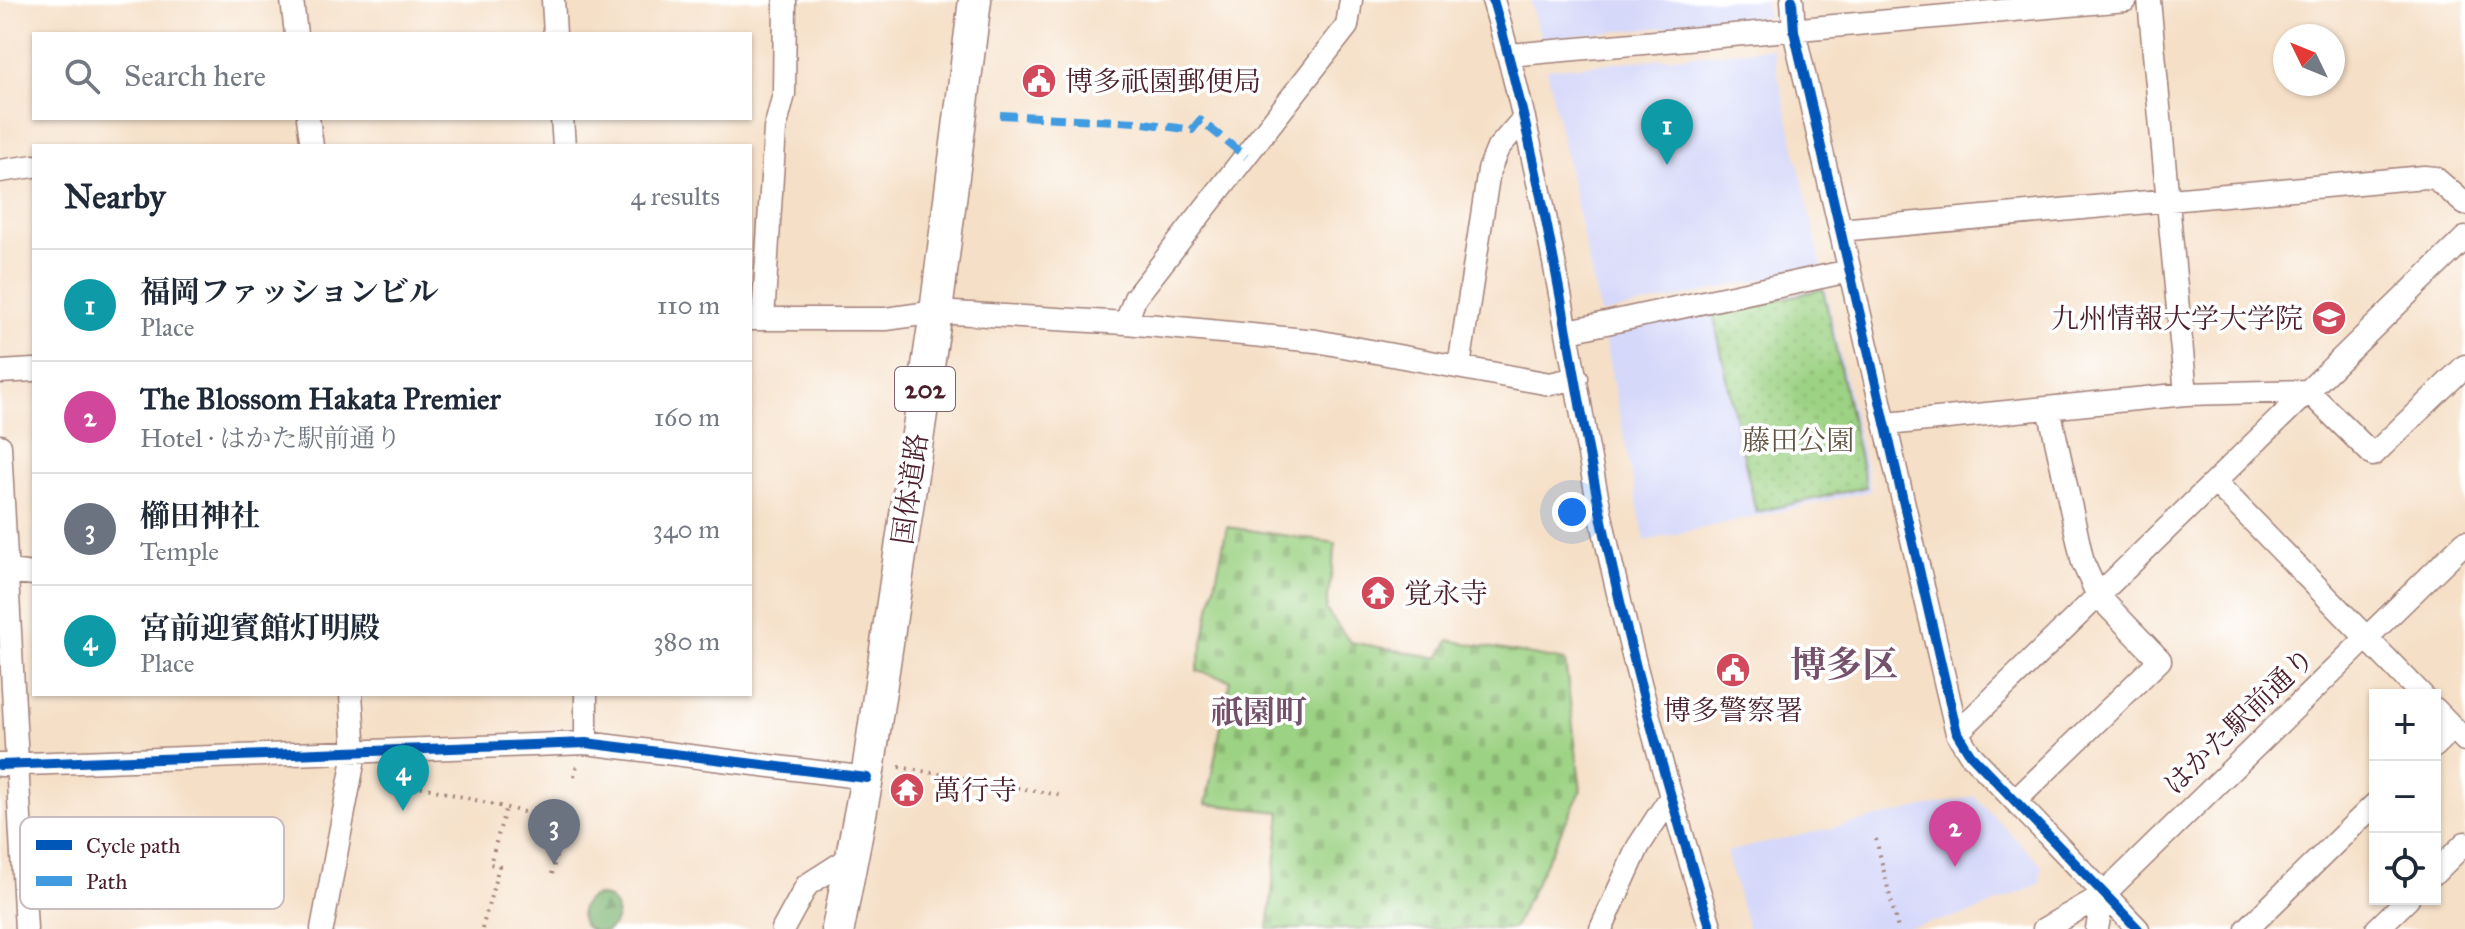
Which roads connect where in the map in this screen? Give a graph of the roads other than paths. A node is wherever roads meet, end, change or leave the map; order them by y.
1 (292, 0) edge
2 (553, 0) edge
3 (785, 0) edge
4 (975, 0) edge
5 (1351, 0) edge
6 (1493, 0) edge
7 (1792, 0) edge
8 (2126, 0) edge
9 (2149, 0) edge
10 (1794, 31) junction
11 (296, 32) edge
12 (555, 32) edge
13 (1509, 55) junction
14 (1524, 118) junction
15 (308, 120) edge
16 (562, 120) edge
17 (305, 144) edge
18 (564, 144) edge
19 (32, 166) edge
20 (0, 171) edge
21 (2166, 200) junction
22 (2465, 204) edge
23 (1840, 230) junction
24 (2465, 238) edge
25 (1849, 271) junction
26 (936, 312) junction
27 (756, 319) edge
28 (1126, 323) junction
29 (1569, 331) junction
30 (2465, 366) edge
31 (1459, 367) junction
32 (32, 370) edge
33 (0, 372) edge
34 (1577, 378) junction
35 (2308, 391) junction
36 (2186, 394) junction
37 (2049, 408) junction
38 (1887, 424) junction
39 (0, 446) edge
40 (2215, 482) junction
41 (2465, 542) edge
42 (3, 570) edge
43 (32, 574) edge
44 (2098, 596) junction
45 (2368, 638) junction
46 (2416, 689) edge
47 (351, 696) edge
48 (586, 696) edge
49 (2441, 715) edge
50 (1957, 733) junction
51 (2459, 734) edge
52 (2441, 743) edge
53 (582, 751) junction
54 (355, 753) junction
55 (9, 764) edge
56 (867, 778) junction
57 (1670, 798) junction
58 (2015, 801) junction
59 (2369, 810) edge
60 (2465, 843) edge
61 (851, 857) junction
62 (2441, 867) edge
63 (20, 871) edge
64 (2103, 895) junction
65 (2403, 905) edge
66 (24, 909) edge
67 (2385, 926) edge
68 (26, 929) edge
69 (322, 929) edge
70 (783, 929) edge
71 (838, 929) edge
72 (1601, 929) edge
73 (1711, 929) edge
74 (2044, 929) edge
75 (2097, 929) edge
76 (2138, 929) edge
77 (2247, 929) edge

1 - 11 street
2 - 12 street
3 - 27 street
4 - 26 highway, 国体道路 / 202
5 - 28 street
6 - 13 street
7 - 10 street
8 - 10 street
9 - 21 street
10 - 13 street
10 - 23 street
13 - 14 street
14 - 29 street
14 - 31 street
15 - 17 street
16 - 18 street
19 - 20 street
21 - 22 street
21 - 23 street
21 - 36 street
23 - 25 street
24 - 35 street
25 - 29 street
25 - 38 street
26 - 27 street
26 - 28 street
26 - 56 highway, 国体道路 / 202
28 - 31 street
29 - 34 street
30 - 35 street
31 - 34 street
32 - 33 street
34 - 57 street
35 - 36 street
35 - 40 street
36 - 37 street
37 - 38 street
37 - 44 street
38 - 50 street
39 - 42 street
40 - 44 street
40 - 45 street
41 - 45 street, はかた駅前通り
42 - 43 street
42 - 55 street
44 - 50 street
44 - 58 street
45 - 46 street
45 - 64 street, はかた駅前通り
47 - 54 street
48 - 53 street
49 - 51 street
50 - 58 street
51 - 52 street
53 - 54 street
53 - 56 street
54 - 55 street
54 - 69 street
55 - 63 street
56 - 61 highway, 国体道路 / 202
57 - 72 street
57 - 73 street
58 - 64 street
59 - 77 street
60 - 62 street
61 - 70 street
61 - 71 highway, 国体道路 / 202
64 - 74 street, はかた駅前通り
64 - 75 street
64 - 76 street
65 - 67 street
66 - 68 street

